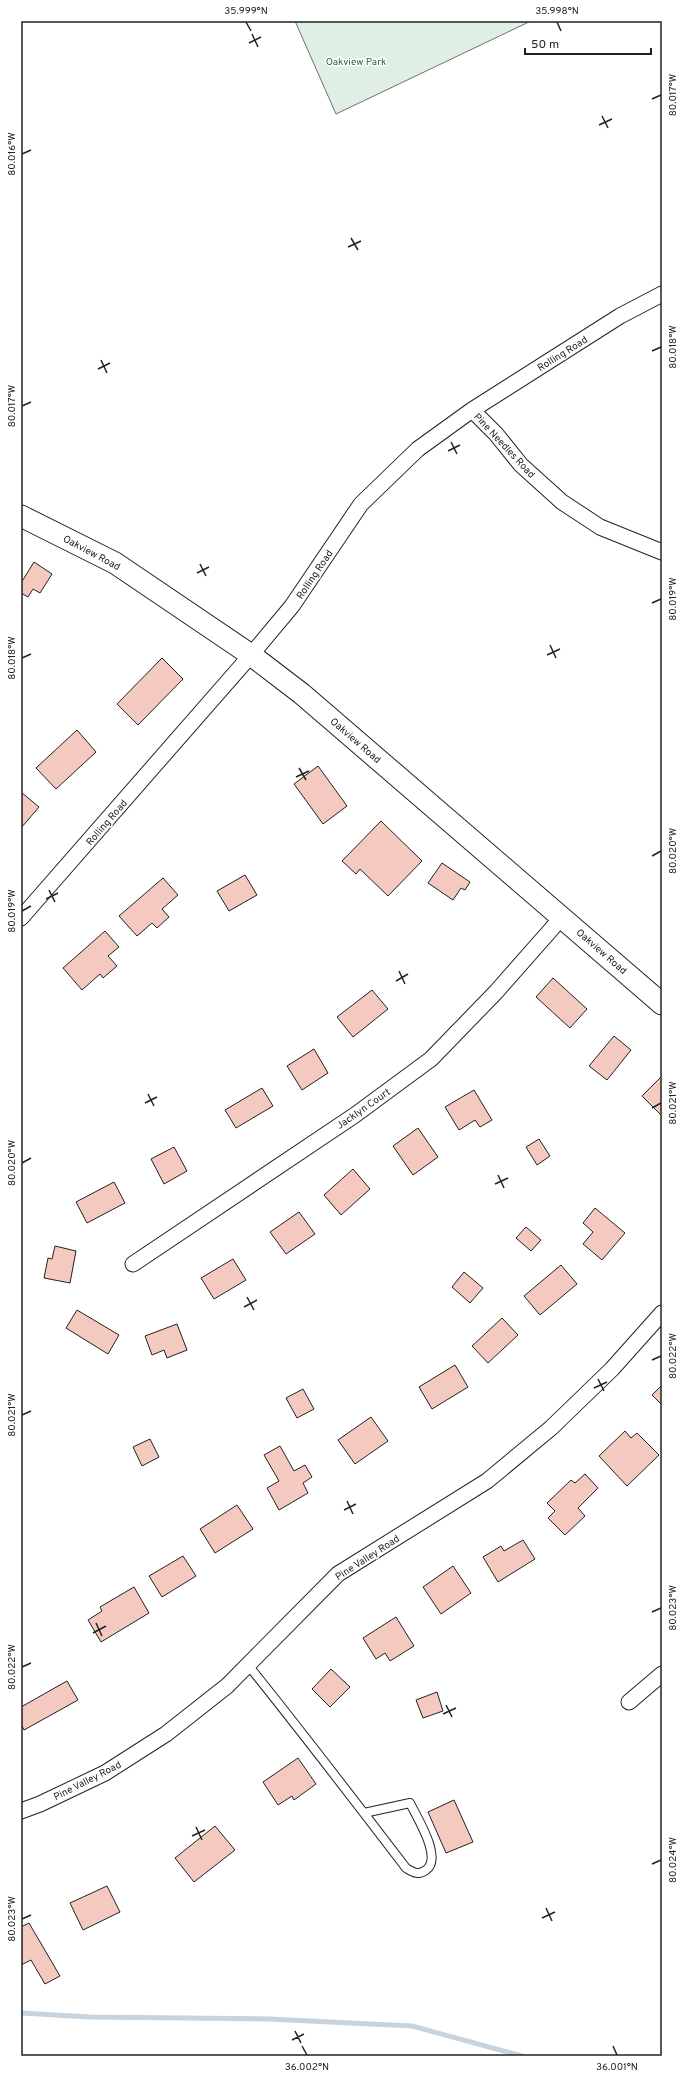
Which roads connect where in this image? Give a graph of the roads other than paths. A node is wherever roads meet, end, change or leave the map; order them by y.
1 (662, 294) edge
2 (472, 410) junction
3 (21, 516) edge
4 (662, 552) edge
5 (251, 656) junction
6 (563, 916) junction
7 (21, 918) edge
8 (662, 1004) edge
9 (133, 1264) dead end
10 (662, 1313) edge
11 (248, 1665) junction
12 (662, 1674) edge
13 (629, 1702) dead end
14 (21, 1811) edge
15 (364, 1813) junction

1 - 2 street, Rolling Road
2 - 4 street, Pine Needles Road
2 - 5 street, Rolling Road
3 - 5 street, Oakview Road
5 - 6 street, Oakview Road
5 - 7 street, Rolling Road
6 - 8 street, Oakview Road
6 - 9 street, Jacklyn Court
10 - 11 street, Pine Valley Road
11 - 14 street, Pine Valley Road
11 - 15 lane
12 - 13 street
15 - 15 lane

